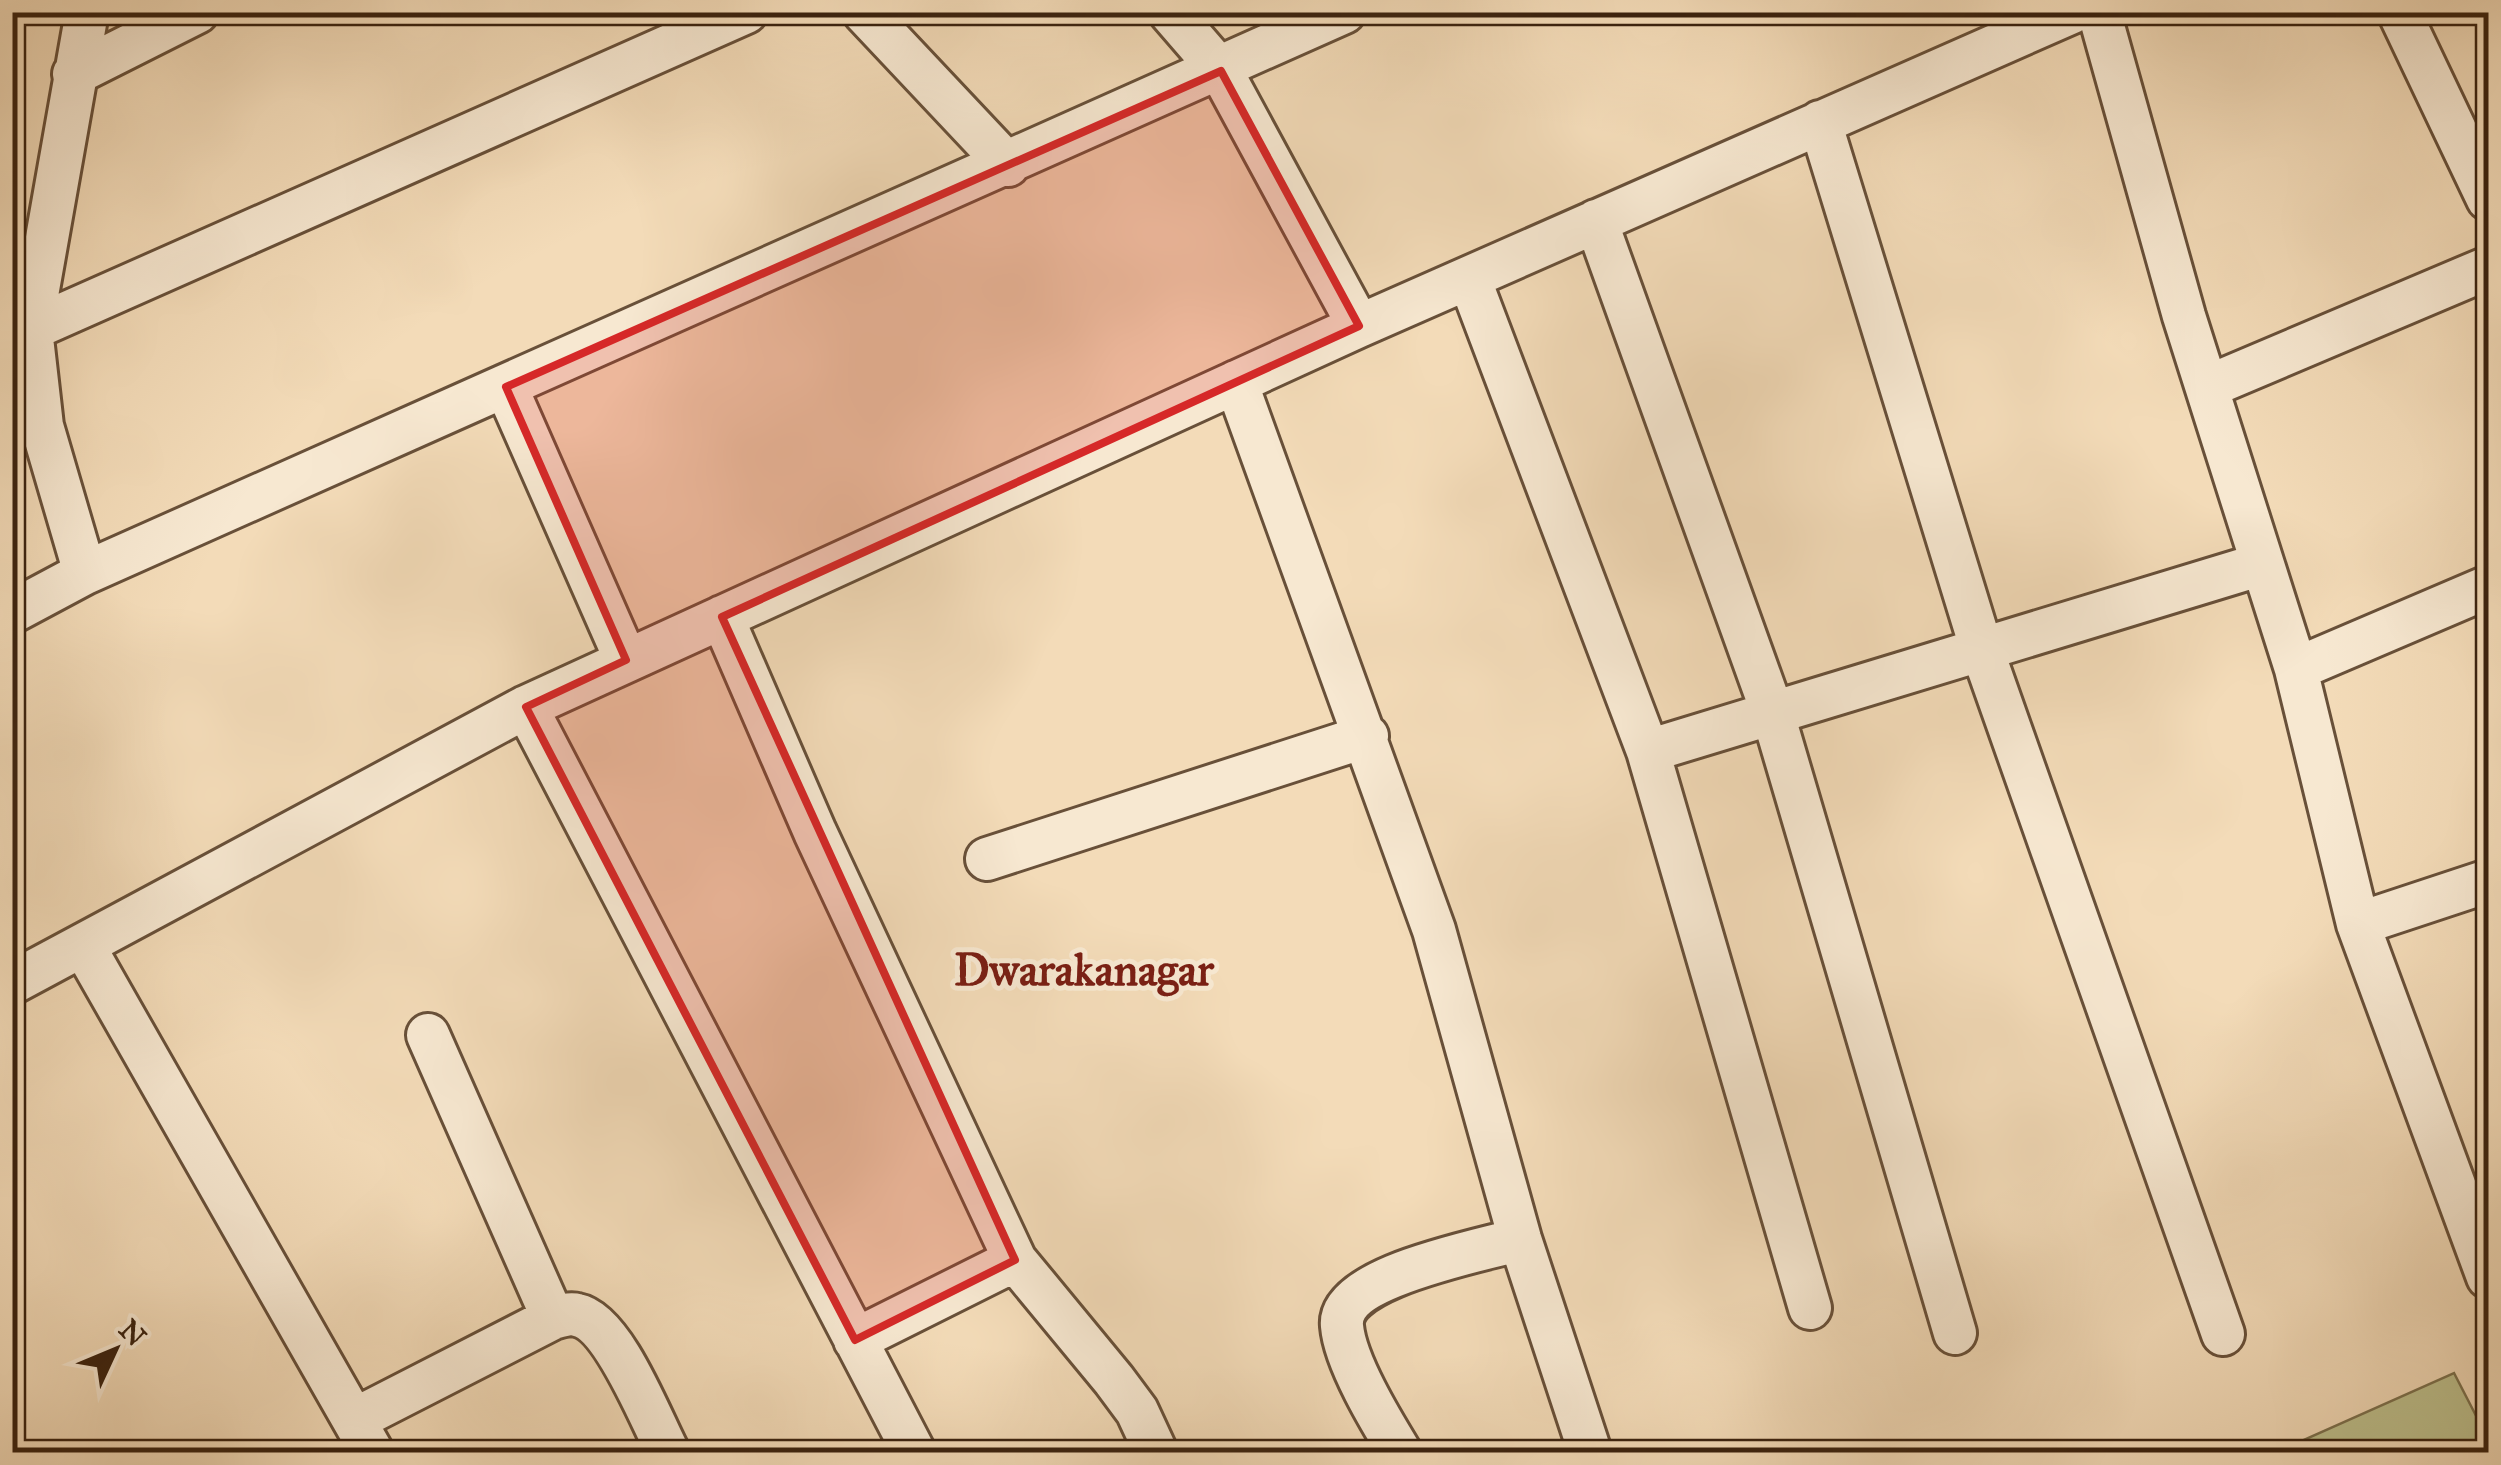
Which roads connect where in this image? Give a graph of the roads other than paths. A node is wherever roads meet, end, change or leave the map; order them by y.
1 (86, 12) edge
2 (198, 12) edge
3 (746, 12) edge
4 (864, 12) edge
5 (1170, 12) edge
6 (1344, 12) edge
7 (2072, 12) edge
8 (2099, 12) edge
9 (2399, 12) edge
10 (2009, 24) edge
11 (1220, 71) junction
12 (74, 74) junction
13 (1820, 122) junction
14 (1008, 165) junction
15 (2488, 198) edge
16 (1596, 221) junction
17 (2488, 268) edge
18 (1469, 278) junction
19 (1360, 326) junction
20 (31, 330) junction
21 (1236, 382) junction
22 (506, 387) junction
23 (2207, 388) junction
24 (2262, 564) junction
25 (85, 573) junction
26 (2488, 587) edge
27 (12, 612) edge
28 (722, 617) junction
29 (1981, 647) junction
30 (626, 660) junction
31 (2296, 668) junction
32 (526, 706) junction
33 (1772, 711) junction
34 (1367, 736) junction
35 (1648, 751) junction
36 (987, 859) dead end
37 (2488, 881) edge
38 (2358, 924) junction
39 (83, 944) junction
40 (12, 983) edge
41 (428, 1035) dead end
42 (1520, 1239) junction
43 (1015, 1260) junction
44 (2488, 1276) edge
45 (1810, 1308) dead end
46 (553, 1318) junction
47 (1955, 1333) dead end
48 (2223, 1334) dead end
49 (855, 1340) junction
50 (364, 1436) edge
51 (668, 1452) edge
52 (914, 1452) edge
53 (1156, 1452) edge
54 (1399, 1452) edge
55 (1590, 1452) edge

1 - 12 street
2 - 12 street
3 - 20 street
4 - 14 street
5 - 11 street
6 - 11 street
7 - 10 street
8 - 23 street
9 - 15 street
10 - 13 street
11 - 14 street
11 - 19 street
12 - 20 street
13 - 16 street
13 - 29 street
14 - 22 street
16 - 18 street
16 - 33 street
17 - 23 street
18 - 19 street
18 - 35 street
19 - 21 street
20 - 25 street
21 - 28 street
21 - 34 street
22 - 25 street
22 - 30 street
23 - 24 street
24 - 29 street
24 - 31 street
25 - 27 street
26 - 31 street
28 - 30 street
28 - 43 street
29 - 33 street
29 - 48 street
30 - 32 street
31 - 38 street
32 - 39 street
32 - 49 street
33 - 35 street
33 - 47 street
34 - 36 street
34 - 42 street
35 - 45 street
37 - 38 street
38 - 44 street
39 - 40 street
39 - 50 street
41 - 46 street
42 - 54 street
42 - 55 street
43 - 49 street
43 - 53 street
46 - 50 street
46 - 51 street
49 - 52 street

